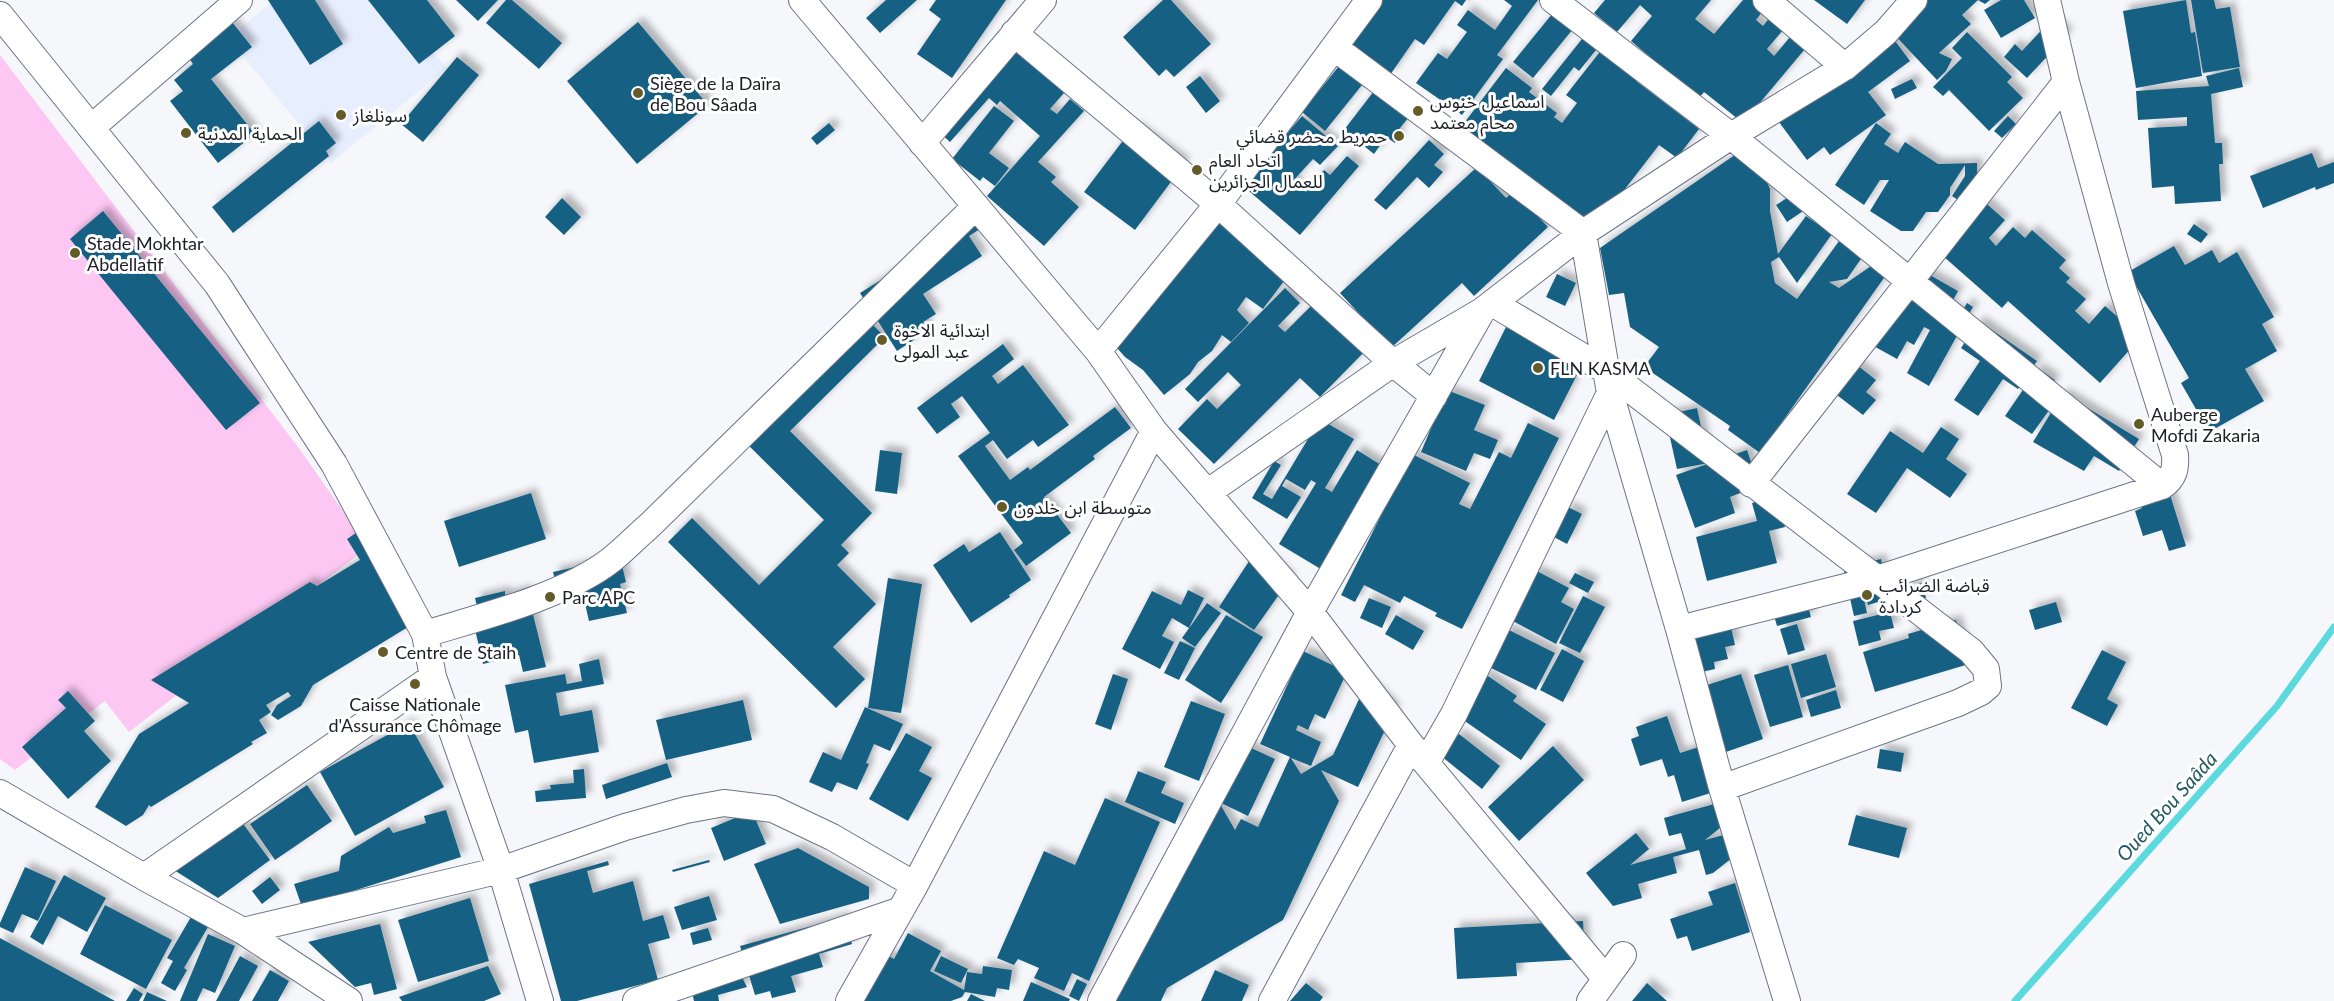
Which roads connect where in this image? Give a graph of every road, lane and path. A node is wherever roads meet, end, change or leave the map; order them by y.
1 (239, 0) edge
2 (802, 0) edge
3 (1043, 0) edge
4 (1369, 0) edge
5 (1553, 0) edge
6 (1766, 0) edge
7 (1914, 0) edge
8 (2047, 0) edge
9 (0, 15) edge
10 (1014, 33) junction
11 (1335, 48) junction
12 (1845, 67) junction
13 (2066, 82) junction
14 (91, 128) junction
15 (1731, 136) junction
16 (922, 144) junction
17 (1218, 204) junction
18 (976, 206) junction
19 (1583, 233) junction
20 (1909, 282) junction
21 (1488, 307) junction
22 (1098, 351) junction
23 (1393, 363) junction
24 (1607, 381) junction
25 (1434, 396) junction
26 (1154, 431) junction
27 (1751, 484) junction
28 (2162, 486) junction
29 (1207, 493) junction
30 (1877, 579) junction
31 (1310, 612) junction
32 (1679, 629) junction
33 (425, 634) junction
34 (433, 677) junction
35 (1419, 754) junction
36 (1722, 788) junction
37 (0, 793) edge
38 (501, 870) junction
39 (144, 878) junction
40 (915, 885) junction
41 (901, 910) junction
42 (243, 931) junction
43 (1623, 955) dead end
44 (1605, 978) junction
45 (349, 1001) edge
46 (540, 1001) edge
47 (636, 1001) edge
48 (849, 1001) edge
49 (1101, 1001) edge
50 (1272, 1001) edge
51 (1590, 1001) edge
52 (1787, 1001) edge

1 - 14 street
2 - 16 street
3 - 10 street
4 - 11 street
5 - 15 street
6 - 12 street
7 - 12 street
8 - 13 street
9 - 14 street
10 - 16 street
10 - 17 street
11 - 17 street
11 - 19 street
12 - 15 street
13 - 20 street
13 - 28 street
14 - 33 street
15 - 19 street
15 - 20 street
16 - 18 street
17 - 22 street
17 - 23 street
18 - 22 street
18 - 33 street
19 - 21 street
19 - 24 street
20 - 27 street
20 - 28 street
21 - 23 street
21 - 24 street
21 - 25 street
22 - 26 street
23 - 25 street
23 - 29 street
24 - 27 street
24 - 32 street
24 - 35 street
25 - 31 street
26 - 29 street
26 - 40 street
27 - 30 street
28 - 30 street
29 - 31 street
30 - 32 street
30 - 36 street
31 - 35 street
31 - 49 street
32 - 36 street
33 - 34 street
34 - 38 street
34 - 39 street
35 - 44 street
35 - 50 street
36 - 52 street
37 - 39 street
38 - 40 street
38 - 42 street
38 - 46 street
39 - 42 street
40 - 41 street
41 - 47 street
41 - 48 street
42 - 45 street
43 - 44 street
44 - 51 street

